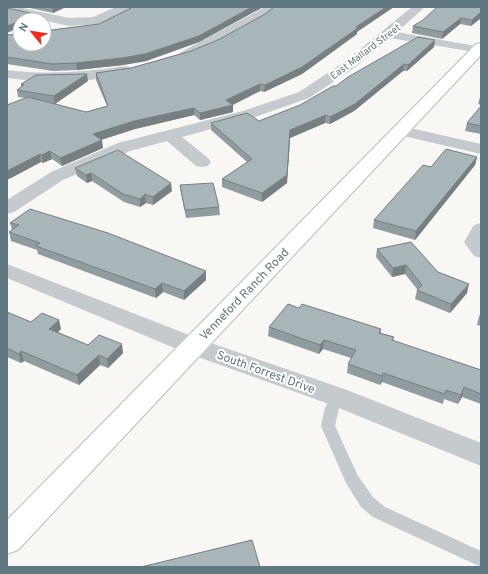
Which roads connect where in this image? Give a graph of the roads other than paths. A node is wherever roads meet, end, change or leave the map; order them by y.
1 (7, 7) edge
2 (126, 7) edge
3 (274, 7) edge
4 (419, 7) edge
5 (389, 34) junction
6 (480, 49) edge
7 (174, 59) edge
8 (136, 68) edge
9 (8, 75) edge
10 (401, 131) junction
11 (170, 135) junction
12 (481, 149) edge
13 (202, 162) dead end
14 (7, 208) edge
15 (481, 229) edge
16 (481, 252) edge
17 (7, 270) edge
18 (193, 346) junction
19 (338, 398) junction
20 (481, 455) edge
21 (7, 541) edge
22 (481, 559) edge

1 - 2 street
3 - 7 street
4 - 5 street, East Mallard Street
5 - 6 street
5 - 11 street, East Mallard Street
6 - 10 street, Venneford Ranch Road
8 - 9 street
10 - 12 street
10 - 18 street, Venneford Ranch Road
11 - 13 street
11 - 14 street, East Mallard Street
15 - 16 street
17 - 18 street, South Forrest Drive
18 - 19 street, South Forrest Drive
18 - 21 street, Venneford Ranch Road
19 - 20 street, South Forrest Drive
19 - 22 lane

